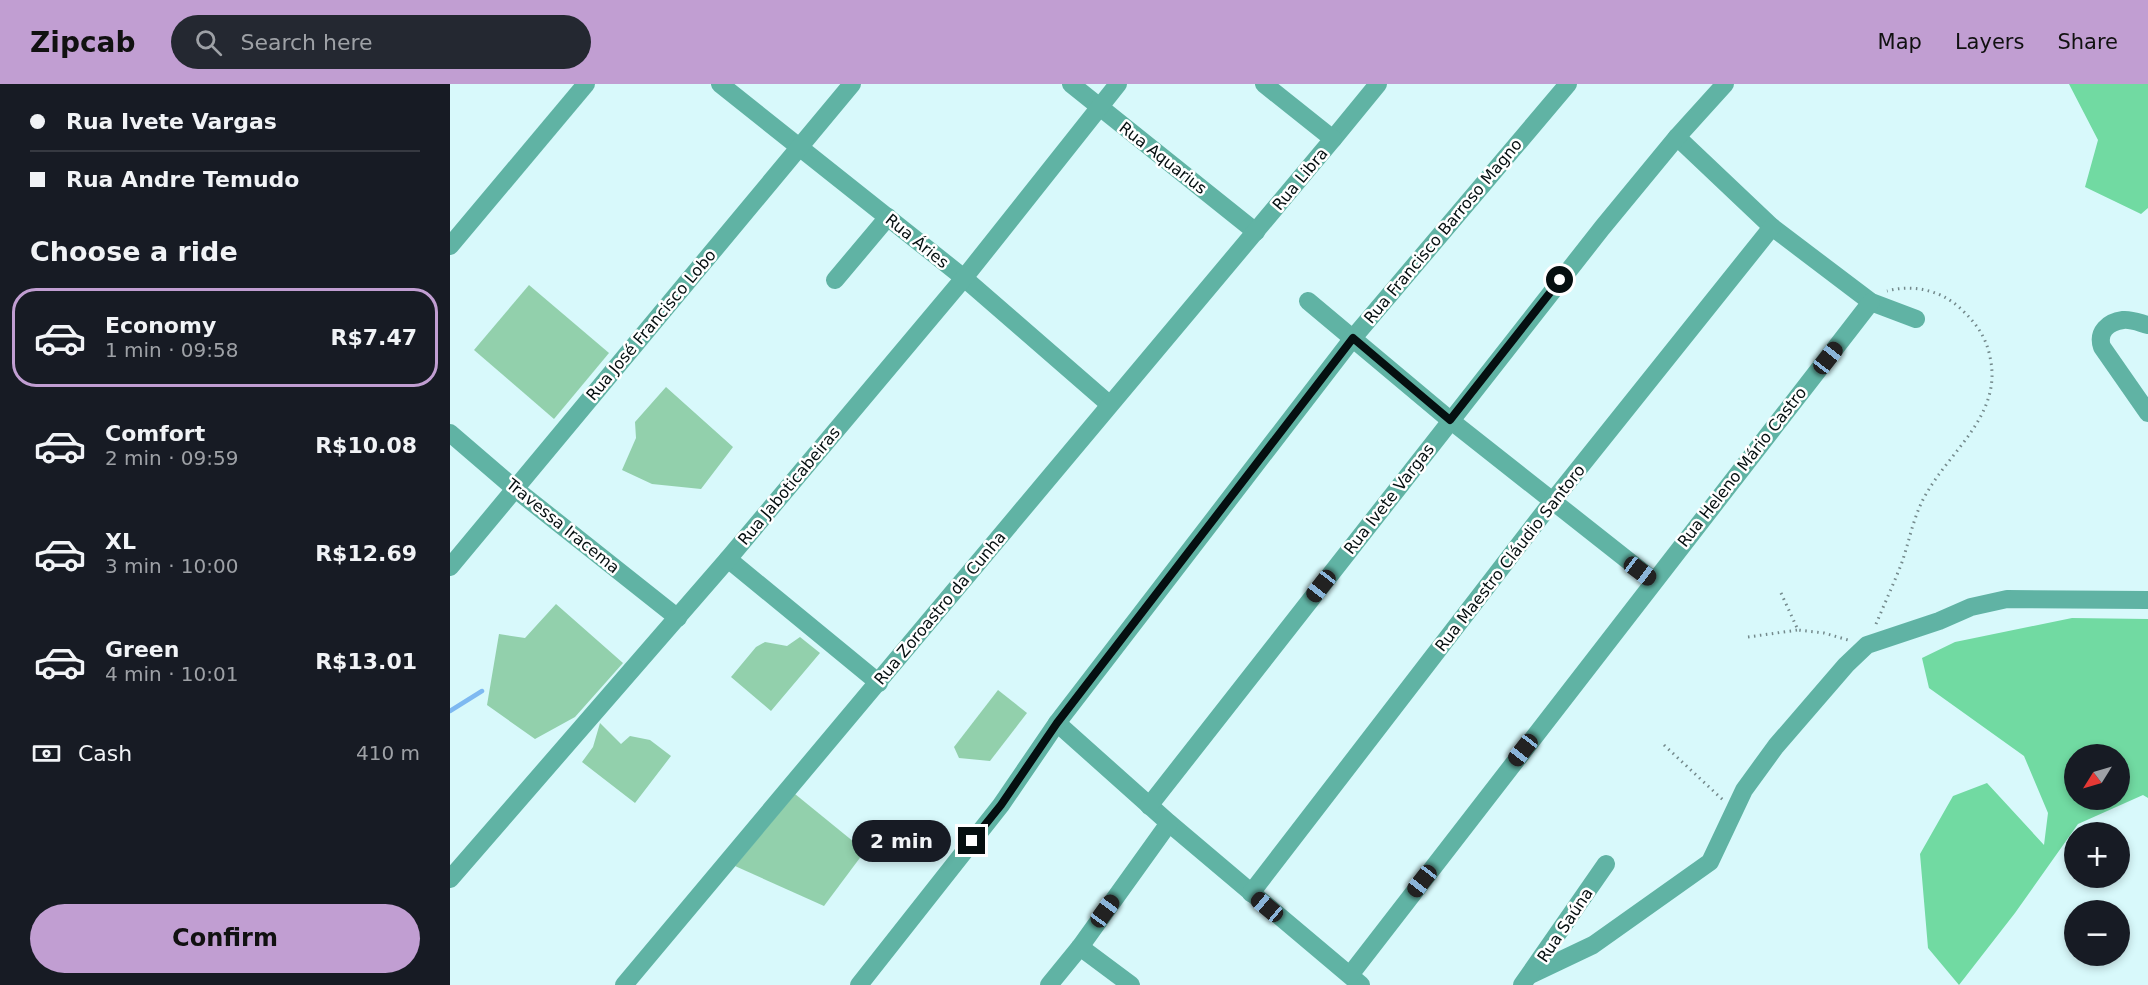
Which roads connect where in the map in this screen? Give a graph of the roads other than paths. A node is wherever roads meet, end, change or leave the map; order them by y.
1 (586, 84) edge
2 (720, 84) edge
3 (852, 84) edge
4 (1071, 84) edge
5 (1118, 84) edge
6 (1263, 84) edge
7 (1378, 84) edge
8 (1568, 84) edge
9 (1725, 84) edge
10 (1100, 108) junction
11 (1677, 136) junction
12 (1333, 139) junction
13 (800, 147) junction
14 (888, 217) junction
15 (1772, 227) junction
16 (1256, 232) junction
17 (450, 246) edge
18 (964, 278) junction
19 (835, 280) dead end
20 (1308, 301) dead end
21 (1871, 302) junction
22 (1916, 319) dead end
23 (2148, 325) edge
24 (1353, 338) junction
25 (1109, 404) junction
26 (2148, 413) edge
27 (1450, 420) junction
28 (450, 433) edge
29 (514, 488) junction
30 (1552, 502) junction
31 (728, 559) junction
32 (450, 567) edge
33 (1654, 581) junction
34 (2148, 600) edge
35 (678, 618) junction
36 (879, 683) junction
37 (1057, 723) junction
38 (1149, 806) junction
39 (1169, 824) junction
40 (1606, 864) dead end
41 (450, 879) edge
42 (1251, 893) junction
43 (1080, 947) junction
44 (1356, 980) edge
45 (1527, 980) edge
46 (624, 985) edge
47 (859, 985) edge
48 (1049, 985) edge
49 (1131, 985) edge

1 - 17 street
2 - 13 street, Rua Áries
3 - 13 street, Rua José Francisco Lobo
4 - 10 street, Rua Aquarius
5 - 10 street, Rua Jaboticabeiras
6 - 12 street, Rua Libra
7 - 12 street
8 - 24 street, Rua Francisco Barroso Magno
9 - 11 street, Rua Ivete Vargas
10 - 16 street, Rua Aquarius
10 - 18 street, Rua Jaboticabeiras
11 - 15 street
11 - 27 street, Rua Ivete Vargas
12 - 16 street, Rua Libra
13 - 14 street, Rua Áries
13 - 29 street, Rua José Francisco Lobo
14 - 18 street, Rua Áries
14 - 19 street
15 - 21 street
15 - 30 street, Rua Maestro Cláudio Santoro
16 - 25 street, Rua Zoroastro da Cunha
18 - 25 street, Rua Áries
18 - 31 street, Rua Jaboticabeiras
20 - 24 street
21 - 22 street
21 - 33 street, Rua Heleno Mário Castro
23 - 26 street
24 - 27 street
24 - 37 street, Rua Francisco Barroso Magno
25 - 36 street, Rua Zoroastro da Cunha
27 - 30 street
27 - 38 street, Rua Ivete Vargas
28 - 29 street, Travessa Iracema
29 - 32 street, Rua José Francisco Lobo
29 - 35 street, Travessa Iracema
30 - 33 street
30 - 42 street, Rua Maestro Cláudio Santoro
31 - 35 street, Rua Jaboticabeiras
31 - 36 street
33 - 44 street, Rua Heleno Mário Castro
34 - 45 street
35 - 41 street, Rua Jaboticabeiras
36 - 46 street, Rua Zoroastro da Cunha
37 - 38 street
37 - 47 street, Rua Francisco Barroso Magno
38 - 39 street
39 - 42 street
39 - 43 street
40 - 45 street, Rua Saúna
42 - 44 street
43 - 48 street
43 - 49 street

